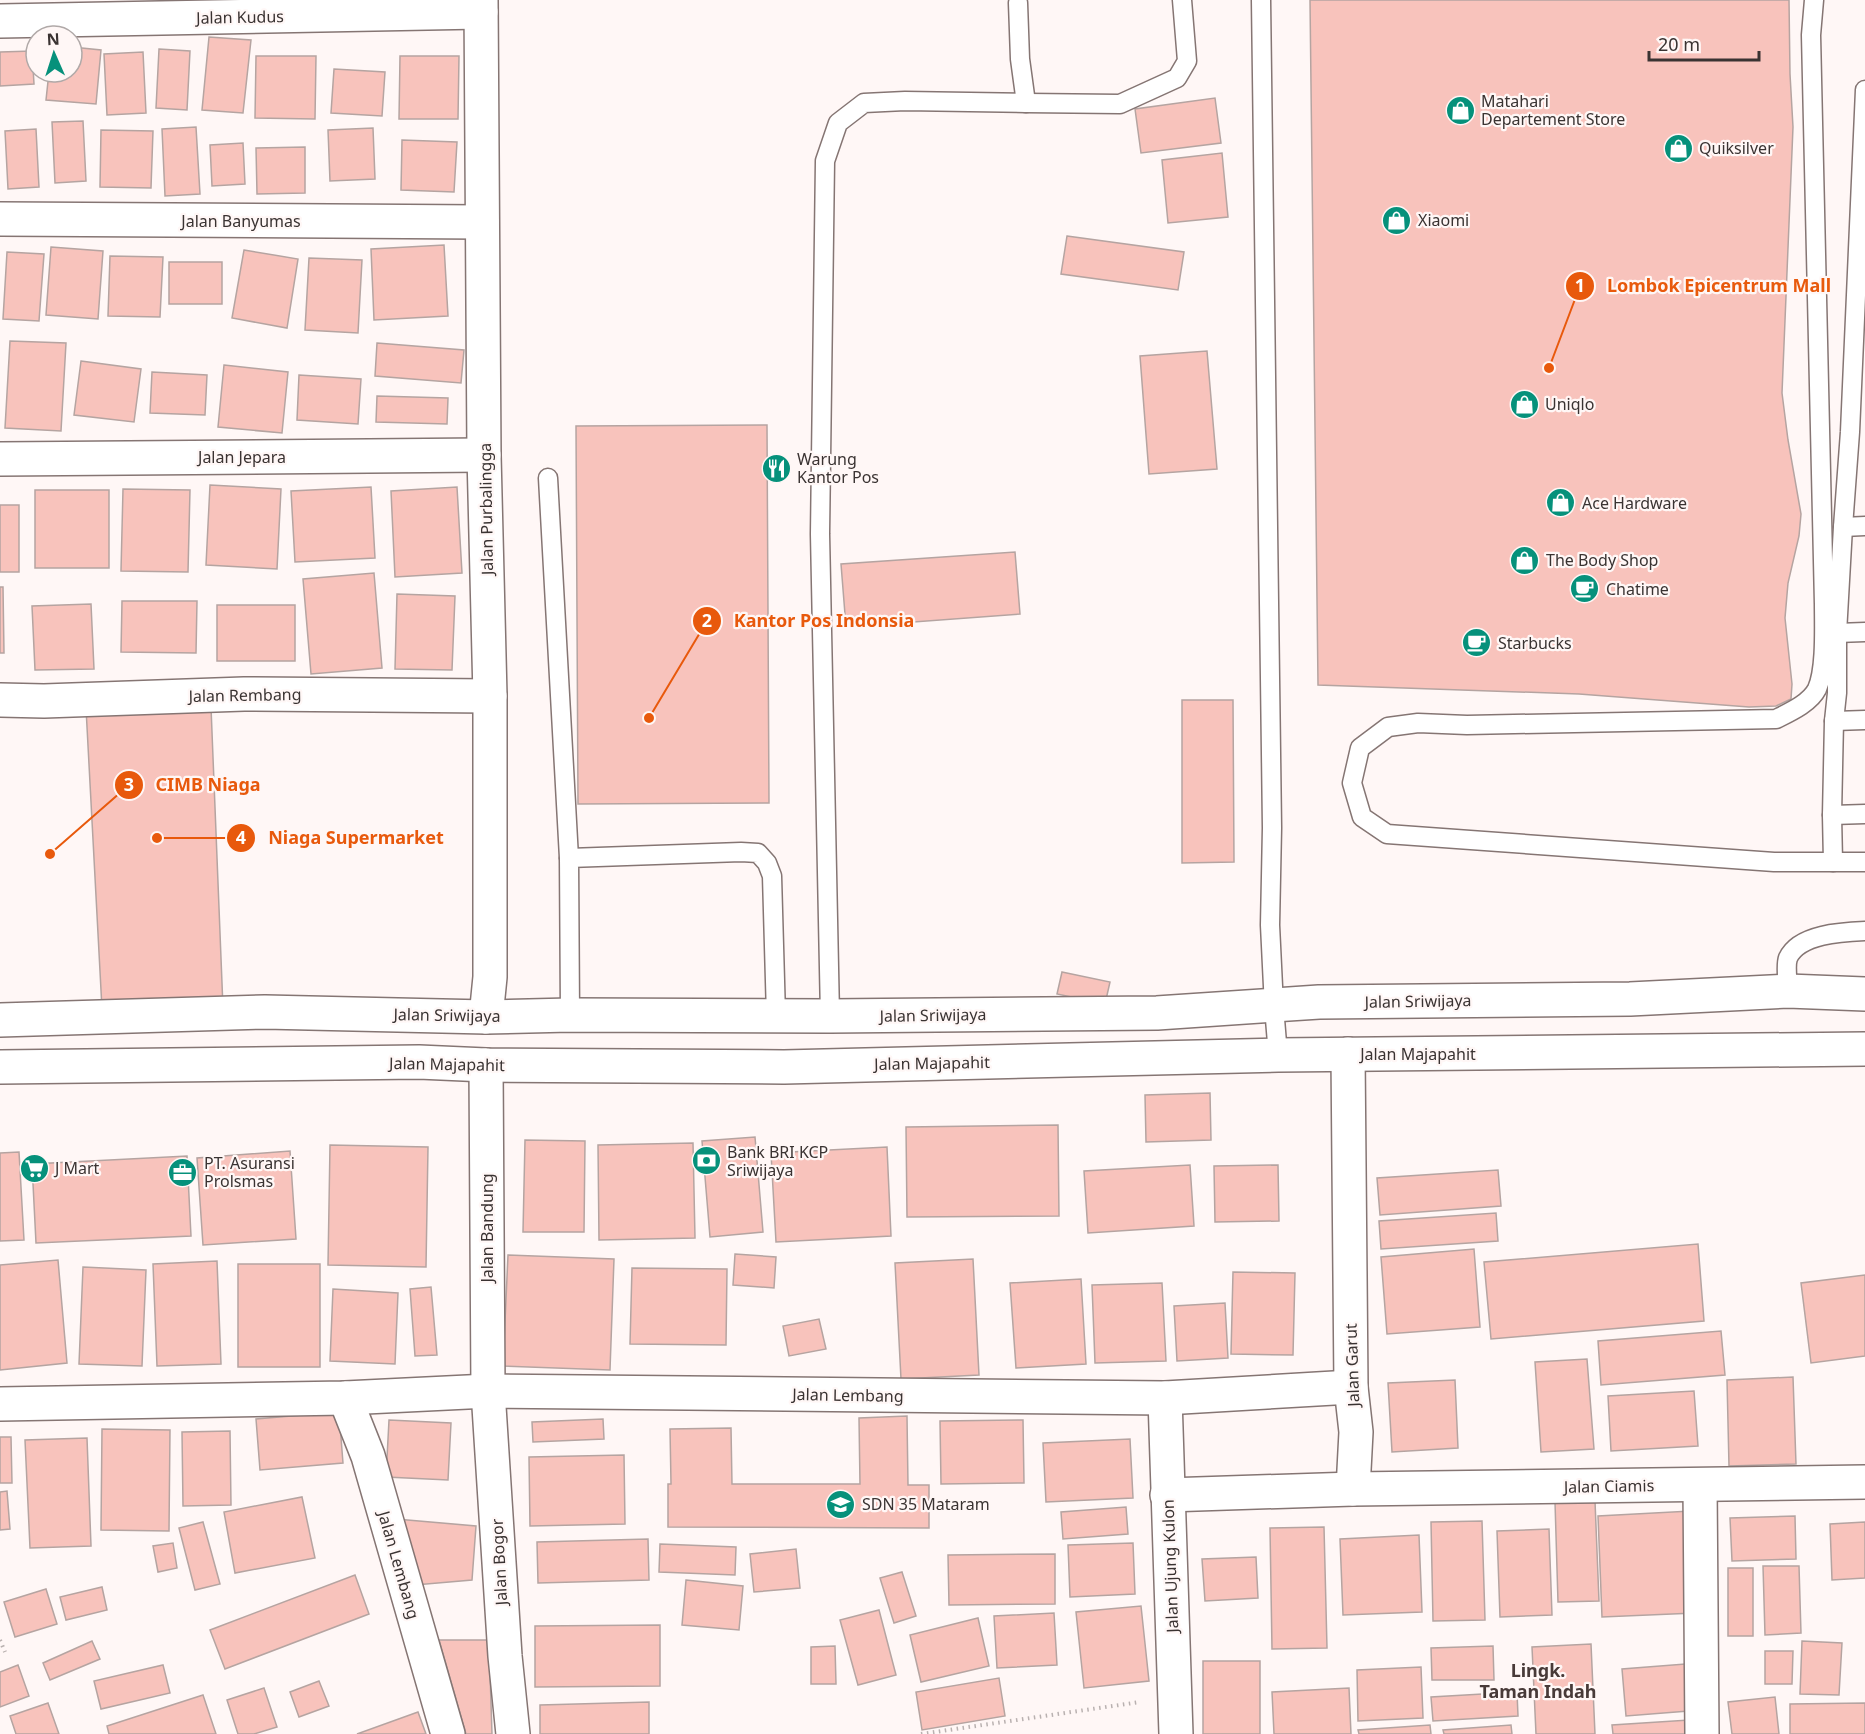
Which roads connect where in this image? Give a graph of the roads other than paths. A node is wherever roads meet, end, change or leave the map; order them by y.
1 (1182, 0) edge
2 (1261, 0) edge
3 (1814, 0) edge
4 (1018, 3) dead end
5 (481, 6) edge
6 (0, 21) edge
7 (1865, 90) edge
8 (1026, 103) junction
9 (0, 219) edge
10 (483, 222) junction
11 (1858, 432) edge
12 (484, 455) junction
13 (0, 459) edge
14 (548, 478) dead end
15 (1865, 526) edge
16 (1843, 527) junction
17 (1865, 632) edge
18 (1837, 633) junction
19 (490, 696) junction
20 (0, 700) edge
21 (1865, 720) edge
22 (1833, 721) junction
23 (1865, 814) edge
24 (1832, 815) junction
25 (569, 858) junction
26 (1833, 862) junction
27 (1865, 862) edge
28 (1865, 931) edge
29 (1788, 991) junction
30 (1865, 994) edge
31 (1274, 1006) junction
32 (1219, 1010) junction
33 (417, 1015) junction
34 (570, 1015) junction
35 (776, 1016) junction
36 (486, 1017) junction
37 (830, 1017) junction
38 (0, 1020) edge
39 (1865, 1049) edge
40 (1348, 1054) junction
41 (1278, 1055) junction
42 (1223, 1056) junction
43 (419, 1062) junction
44 (486, 1065) junction
45 (0, 1067) edge
46 (1351, 1387) junction
47 (488, 1391) junction
48 (345, 1398) junction
49 (1165, 1398) junction
50 (0, 1404) edge
51 (1865, 1482) edge
52 (1700, 1485) junction
53 (1353, 1489) junction
54 (1167, 1495) junction
55 (448, 1734) edge
56 (513, 1734) edge
57 (1176, 1734) edge
58 (1702, 1734) edge

1 - 8 lane
2 - 31 lane
3 - 26 lane
4 - 8 lane
5 - 6 street, Jalan Kudus
5 - 10 street, Jalan Purbalingga
7 - 11 lane
8 - 37 lane
9 - 10 street, Jalan Banyumas
10 - 12 street, Jalan Purbalingga
11 - 16 lane
12 - 13 street, Jalan Jepara
12 - 19 street, Jalan Purbalingga
14 - 25 lane
15 - 16 lane
16 - 18 lane
17 - 18 lane
18 - 22 lane
19 - 20 street, Jalan Rembang
19 - 36 street, Jalan Purbalingga
21 - 22 lane
22 - 24 lane
23 - 24 lane
24 - 26 lane
25 - 34 lane
25 - 35 lane
26 - 27 lane
28 - 29 lane
29 - 30 street, Jalan Sriwijaya
29 - 31 street, Jalan Sriwijaya
31 - 32 street, Jalan Sriwijaya
31 - 41 lane
32 - 37 street, Jalan Sriwijaya
32 - 42 street
33 - 36 street, Jalan Sriwijaya
33 - 38 street, Jalan Sriwijaya
33 - 43 street
34 - 35 street, Jalan Sriwijaya
34 - 36 street, Jalan Sriwijaya
35 - 37 street, Jalan Sriwijaya
39 - 40 street, Jalan Majapahit
40 - 41 street, Jalan Majapahit
40 - 46 street, Jalan Garut
41 - 42 street, Jalan Majapahit
42 - 44 street, Jalan Majapahit
43 - 44 street, Jalan Majapahit
43 - 45 street, Jalan Majapahit
44 - 47 street, Jalan Bandung
46 - 49 street, Jalan Lembang
46 - 53 street, Jalan Garut
47 - 48 street, Jalan Lembang
47 - 49 street, Jalan Lembang
47 - 56 street, Jalan Bogor
48 - 50 street, Jalan Lembang
48 - 55 street, Jalan Lembang
49 - 54 street, Jalan Ujung Kulon
51 - 52 street, Jalan Ciamis
52 - 53 street, Jalan Ciamis
52 - 58 street
53 - 54 street
54 - 57 street, Jalan Ujung Kulon

